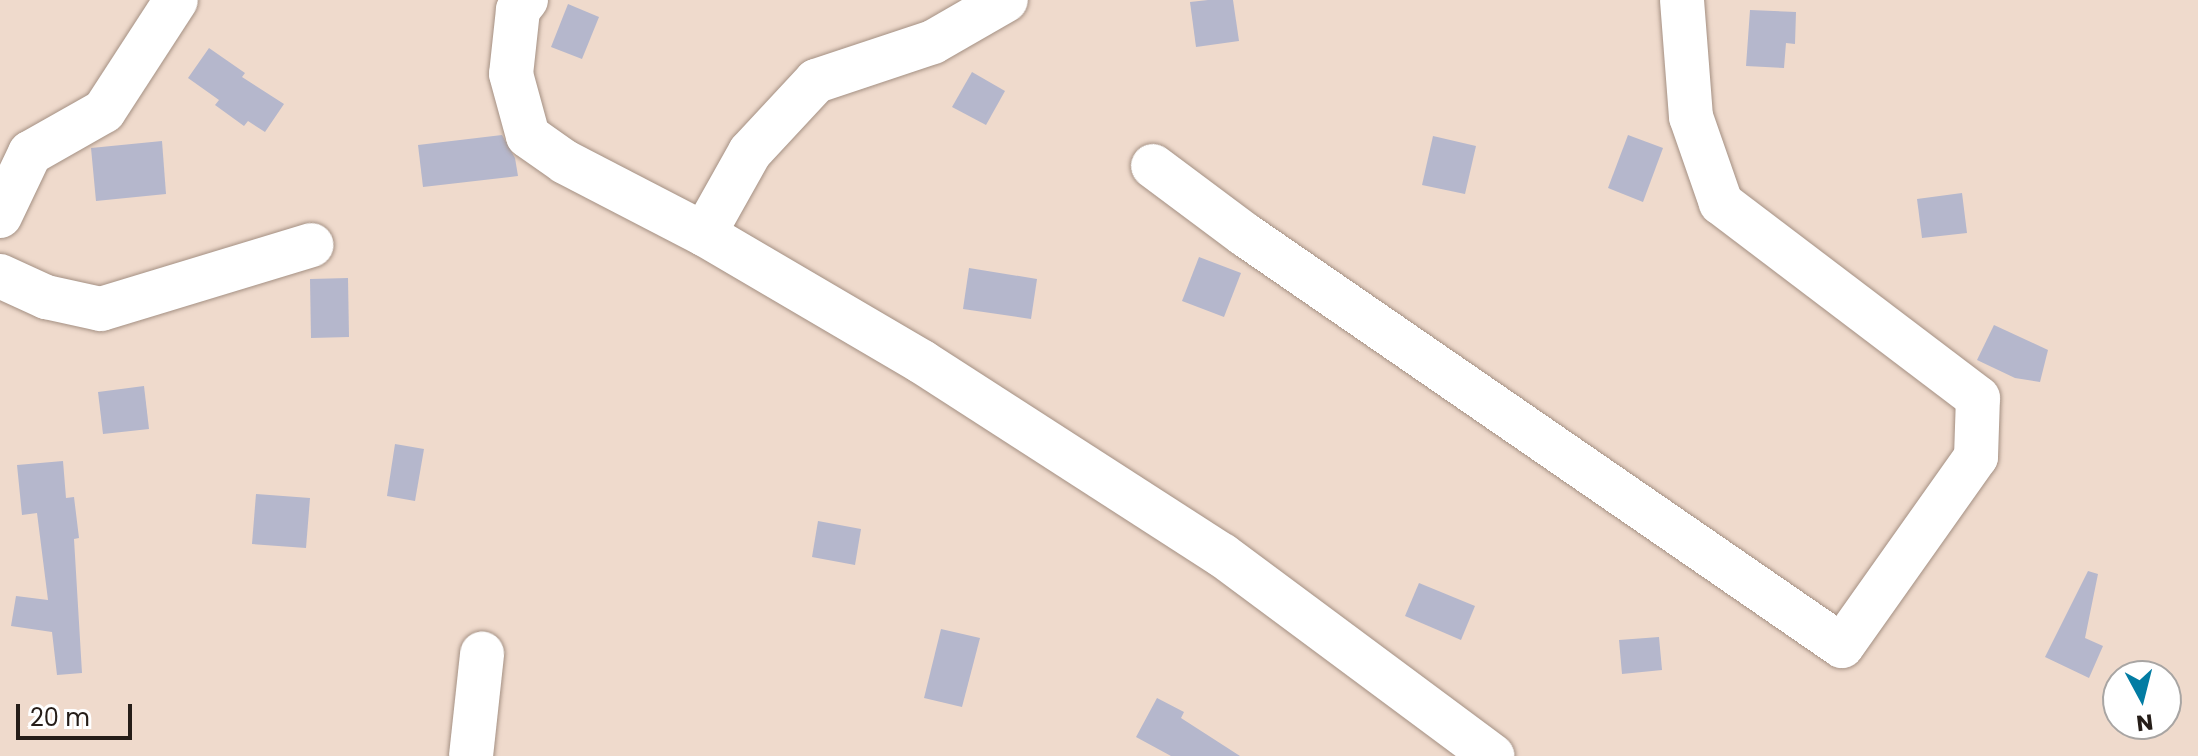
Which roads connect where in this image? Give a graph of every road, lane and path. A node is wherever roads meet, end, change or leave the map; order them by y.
1 (176, 0) edge
2 (526, 0) edge
3 (1006, 0) edge
4 (1682, 0) edge
5 (1153, 166) dead end
6 (0, 216) edge
7 (704, 234) junction
8 (311, 245) dead end
9 (0, 276) edge
10 (482, 654) dead end
11 (471, 756) edge
12 (1493, 756) edge

1 - 6 street
2 - 7 street
3 - 7 street
4 - 5 street
7 - 12 street
8 - 9 street
10 - 11 street

